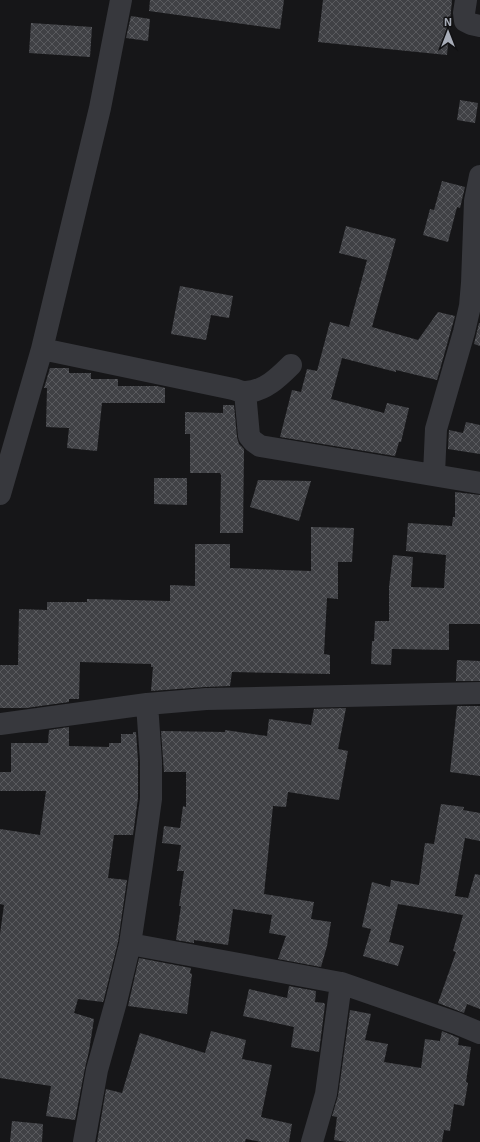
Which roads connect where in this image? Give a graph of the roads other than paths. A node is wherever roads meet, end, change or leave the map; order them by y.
1 (121, 0) edge
2 (466, 0) edge
3 (480, 26) edge
4 (480, 176) edge
5 (42, 349) junction
6 (291, 365) dead end
7 (245, 392) junction
8 (434, 474) junction
9 (480, 483) edge
10 (0, 494) edge
11 (480, 693) edge
12 (147, 704) junction
13 (0, 724) edge
14 (130, 944) junction
15 (341, 983) junction
16 (480, 1032) edge
17 (84, 1142) edge
18 (312, 1142) edge

1 - 5 street
2 - 3 street
4 - 8 street
5 - 7 street
5 - 10 street
6 - 7 street
7 - 8 street
8 - 9 street
11 - 12 street
12 - 13 street
12 - 14 street
14 - 15 street
14 - 17 street
15 - 16 street
15 - 18 street

